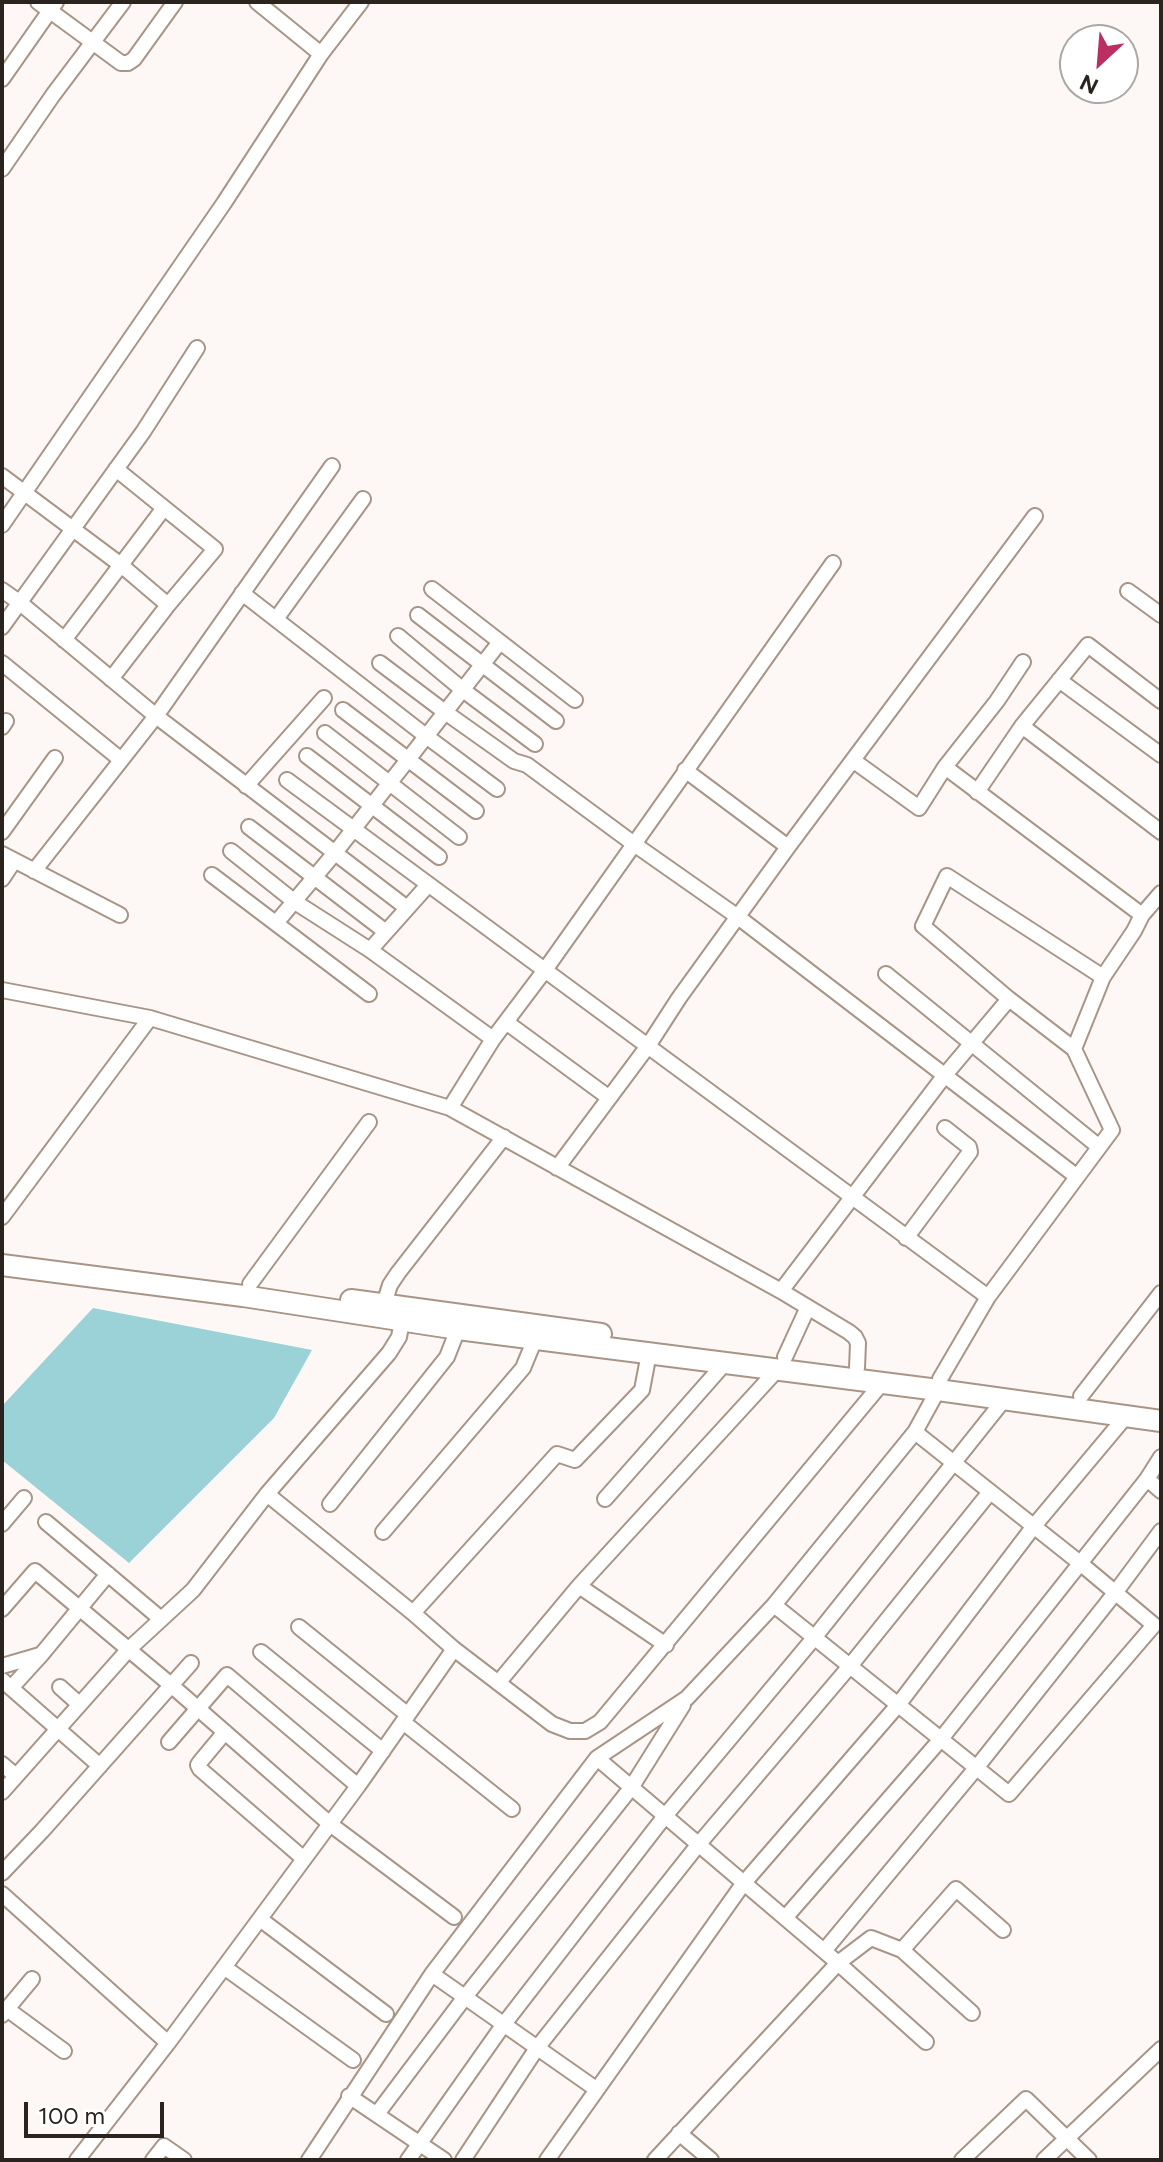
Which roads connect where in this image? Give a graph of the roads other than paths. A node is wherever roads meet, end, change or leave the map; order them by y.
1 (123, 2) edge
2 (175, 2) edge
3 (361, 2) edge
4 (48, 5) edge
5 (267, 5) edge
6 (92, 42) junction
7 (321, 54) junction
8 (2, 79) edge
9 (2, 169) edge
10 (197, 348) dead end
11 (332, 466) dead end
12 (116, 469) junction
13 (2, 476) edge
14 (24, 492) junction
15 (363, 499) dead end
16 (164, 508) junction
17 (1035, 516) dead end
18 (2, 525) edge
19 (72, 528) junction
20 (833, 563) dead end
21 (121, 565) junction
22 (432, 589) dead end
23 (2, 590) edge
24 (1128, 591) dead end
25 (242, 593) junction
26 (19, 602) junction
27 (168, 605) junction
28 (418, 615) dead end
29 (1161, 615) edge
30 (276, 619) junction
31 (2, 627) edge
32 (398, 636) dead end
33 (64, 640) junction
34 (500, 642) junction
35 (1023, 662) dead end
36 (2, 663) edge
37 (380, 663) dead end
38 (483, 666) junction
39 (111, 679) junction
40 (1059, 680) junction
41 (463, 690) junction
42 (324, 698) dead end
43 (575, 700) dead end
44 (1161, 701) edge
45 (343, 710) dead end
46 (445, 712) junction
47 (156, 716) junction
48 (556, 721) dead end
49 (1022, 726) junction
50 (325, 733) dead end
51 (426, 736) junction
52 (535, 744) dead end
53 (1161, 755) edge
54 (307, 756) dead end
55 (55, 758) dead end
56 (120, 759) junction
57 (408, 759) junction
58 (854, 761) junction
59 (945, 767) junction
60 (685, 770) junction
61 (287, 780) dead end
62 (390, 783) junction
63 (246, 786) junction
64 (497, 789) dead end
65 (977, 792) junction
66 (371, 806) junction
67 (476, 811) dead end
68 (249, 827) dead end
69 (352, 830) junction
70 (2, 832) edge
71 (1161, 832) edge
72 (459, 837) dead end
73 (634, 844) junction
74 (788, 847) junction
75 (231, 851) dead end
76 (334, 854) junction
77 (439, 857) dead end
78 (8, 858) edge
79 (34, 871) junction
80 (212, 875) dead end
81 (313, 877) junction
82 (2, 879) edge
83 (428, 885) junction
84 (1161, 893) edge
85 (295, 902) junction
86 (407, 908) junction
87 (120, 915) dead end
88 (1142, 915) junction
89 (738, 917) junction
90 (276, 923) junction
91 (386, 932) junction
92 (370, 950) junction
93 (545, 970) junction
94 (886, 974) dead end
95 (1103, 977) junction
96 (2, 990) edge
97 (369, 994) dead end
98 (1009, 999) junction
99 (150, 1018) junction
100 (506, 1022) junction
101 (493, 1039) junction
102 (971, 1042) junction
103 (648, 1046) junction
104 (1074, 1049) junction
105 (945, 1075) junction
106 (608, 1097) junction
107 (450, 1108) junction
108 (369, 1122) dead end
109 (945, 1128) dead end
110 (504, 1137) junction
111 (1098, 1146) junction
112 (557, 1168) junction
113 (1076, 1176) junction
114 (853, 1197) junction
115 (2, 1217) edge
116 (906, 1238) junction
117 (2, 1253) edge
118 (2, 1265) edge
119 (250, 1284) junction
120 (781, 1291) junction
121 (1161, 1293) edge
122 (988, 1297) junction
123 (384, 1304) junction
124 (808, 1307) junction
125 (402, 1321) junction
126 (458, 1329) junction
127 (535, 1339) junction
128 (649, 1353) junction
129 (725, 1363) junction
130 (782, 1363) junction
131 (857, 1368) junction
132 (882, 1383) junction
133 (939, 1385) junction
134 (1081, 1396) junction
135 (1003, 1401) junction
136 (1161, 1407) edge
137 (1127, 1415) junction
138 (1161, 1421) edge
139 (915, 1432) junction
140 (1161, 1457) edge
141 (953, 1462) junction
142 (1147, 1479) junction
143 (1161, 1491) edge
144 (990, 1492) junction
145 (267, 1494) junction
146 (24, 1498) dead end
147 (605, 1499) dead end
148 (330, 1504) dead end
149 (46, 1522) dead end
150 (2, 1524) edge
151 (1034, 1526) junction
152 (1161, 1531) edge
153 (383, 1532) dead end
154 (1080, 1563) junction
155 (108, 1574) junction
156 (579, 1586) junction
157 (1115, 1593) junction
158 (774, 1605) junction
159 (2, 1609) edge
160 (80, 1609) junction
161 (413, 1613) junction
162 (161, 1619) junction
163 (299, 1627) dead end
164 (814, 1638) junction
165 (666, 1645) junction
166 (129, 1649) junction
167 (454, 1649) junction
168 (261, 1652) dead end
169 (41, 1655) junction
170 (191, 1663) dead end
171 (2, 1666) edge
172 (850, 1666) junction
173 (498, 1683) junction
174 (6, 1684) edge
175 (171, 1685) junction
176 (60, 1687) dead end
177 (687, 1698) junction
178 (79, 1704) junction
179 (898, 1705) junction
180 (197, 1709) junction
181 (406, 1719) junction
182 (57, 1729) junction
183 (225, 1732) junction
184 (941, 1739) junction
185 (169, 1742) dead end
186 (383, 1751) junction
187 (597, 1758) junction
188 (2, 1764) edge
189 (100, 1766) junction
190 (977, 1767) junction
191 (16, 1776) junction
192 (358, 1786) junction
193 (631, 1788) junction
194 (2, 1792) edge
195 (512, 1809) dead end
196 (665, 1816) junction
197 (330, 1824) junction
198 (698, 1845) junction
199 (304, 1859) junction
200 (2, 1873) edge
201 (743, 1884) junction
202 (2, 1894) edge
203 (454, 1917) dead end
204 (785, 1918) junction
205 (260, 1919) junction
206 (1003, 1930) dead end
207 (902, 1950) junction
208 (824, 1951) junction
209 (838, 1963) junction
210 (224, 1967) junction
211 (432, 1974) junction
212 (32, 1979) dead end
213 (465, 1997) junction
214 (5, 2012) edge
215 (972, 2013) dead end
216 (386, 2014) dead end
217 (504, 2024) junction
218 (926, 2042) dead end
219 (168, 2043) junction
220 (537, 2048) junction
221 (1161, 2049) edge
222 (64, 2051) dead end
223 (353, 2060) dead end
224 (596, 2089) junction
225 (349, 2096) junction
226 (377, 2114) junction
227 (679, 2133) junction
228 (1065, 2139) junction
229 (419, 2143) junction
230 (77, 2160) edge
231 (153, 2160) edge
232 (184, 2160) edge
233 (309, 2160) edge
234 (408, 2160) edge
235 (444, 2160) edge
236 (463, 2160) edge
237 (547, 2160) edge
238 (655, 2160) edge
239 (711, 2160) edge
240 (962, 2160) edge
241 (1044, 2160) edge
242 (1089, 2160) edge

1 - 6 street
2 - 6 street
3 - 7 street
4 - 6 street
4 - 8 street
5 - 7 street
6 - 9 street
7 - 14 street
10 - 12 street
11 - 25 street
12 - 16 street
12 - 19 street
13 - 14 street
14 - 18 street
14 - 19 street
15 - 30 street
16 - 21 street
16 - 27 street
17 - 58 street
19 - 21 street
19 - 26 street
20 - 60 street
21 - 27 street
21 - 33 street
22 - 34 street
23 - 26 street
24 - 29 street
25 - 30 street
25 - 47 street
26 - 31 street
26 - 33 street
27 - 39 street
28 - 38 street
30 - 51 street
32 - 41 street
33 - 39 street
34 - 38 street
34 - 43 street
35 - 59 street
36 - 56 street
37 - 46 street
38 - 41 street
38 - 48 street
39 - 47 street
40 - 44 street
40 - 49 street
40 - 53 street
41 - 46 street
41 - 52 street
42 - 63 street
45 - 57 street
46 - 51 street
46 - 73 street
47 - 56 street
47 - 63 street
49 - 65 street
49 - 71 street
50 - 62 street
51 - 57 street
51 - 64 street
54 - 66 street
55 - 70 street
56 - 79 street
57 - 62 street
57 - 67 street
58 - 59 street
58 - 74 street
59 - 65 street
60 - 73 street
60 - 74 street
61 - 69 street
62 - 66 street
62 - 72 street
63 - 76 street
65 - 88 street
66 - 69 street
66 - 77 street
68 - 81 street
69 - 76 street
69 - 83 street
73 - 89 street
73 - 93 street
74 - 89 street
75 - 85 street
76 - 81 street
76 - 86 street
78 - 79 street
78 - 82 street
79 - 87 street
80 - 90 street
81 - 85 street
81 - 91 street
83 - 86 street
83 - 93 street
84 - 88 street
85 - 90 street
85 - 92 street
86 - 91 street
88 - 95 street
89 - 103 street
89 - 105 street
90 - 97 street
91 - 92 street
92 - 101 street
93 - 100 street
93 - 103 street
94 - 102 street
95 - 98 street
95 - 104 street
96 - 99 street
98 - 102 street
98 - 104 street
99 - 107 street
99 - 115 street
100 - 101 street
100 - 106 street
101 - 107 street
102 - 105 street
102 - 111 street
103 - 106 street
103 - 114 street
104 - 111 street
105 - 113 street
105 - 114 street
106 - 112 street
107 - 110 street
108 - 119 street
109 - 116 street
110 - 112 street
110 - 123 street
111 - 113 street
112 - 120 street
113 - 122 street
114 - 116 street
114 - 120 street
116 - 122 street
117 - 119 highway
118 - 125 highway
119 - 123 highway
120 - 124 street
121 - 134 street
122 - 133 street
123 - 130 highway
124 - 130 street
124 - 131 street
125 - 126 highway
125 - 145 street
126 - 127 highway
126 - 148 street
127 - 128 highway
127 - 153 street
128 - 129 highway
128 - 161 street
129 - 130 highway
129 - 147 street
130 - 131 highway
130 - 132 highway
130 - 156 street
131 - 133 highway
132 - 133 highway
132 - 165 street
133 - 134 highway
133 - 135 highway
133 - 139 street
134 - 136 highway
135 - 137 highway
135 - 141 street
137 - 138 highway
137 - 151 street
139 - 141 street
139 - 158 street
140 - 142 street
141 - 144 street
141 - 164 street
142 - 143 street
142 - 154 street
144 - 151 street
144 - 172 street
145 - 161 street
145 - 162 street
146 - 150 street
149 - 155 street
151 - 154 street
151 - 179 street
152 - 157 street
154 - 157 street
154 - 184 street
155 - 160 street
155 - 162 street
156 - 165 street
156 - 173 street
157 - 190 street
157 - 190 street
158 - 164 street
158 - 177 street
159 - 160 street
160 - 166 street
160 - 169 street
161 - 167 street
162 - 166 street
163 - 181 street
164 - 172 street
164 - 196 street
165 - 173 street
166 - 175 street
166 - 178 street
167 - 173 street
167 - 181 street
168 - 186 street
169 - 171 street
169 - 174 street
170 - 175 street
172 - 179 street
172 - 198 street
174 - 182 street
175 - 180 street
175 - 189 street
176 - 178 street
177 - 187 street
177 - 193 street
178 - 182 street
179 - 184 street
179 - 201 street
180 - 183 street
180 - 185 street
180 - 192 street
181 - 186 street
181 - 195 street
182 - 189 street
182 - 191 street
183 - 197 street
183 - 199 street
184 - 190 street
184 - 204 street
186 - 192 street
187 - 193 street
187 - 211 street
188 - 191 street
189 - 200 street
190 - 208 street
191 - 194 street
192 - 197 street
193 - 196 street
193 - 213 street
196 - 198 street
196 - 217 street
197 - 199 street
197 - 203 street
198 - 201 street
198 - 220 street
199 - 205 street
201 - 204 street
201 - 224 street
202 - 219 street
204 - 208 street
205 - 210 street
205 - 216 street
206 - 207 street
207 - 209 street
207 - 215 street
208 - 209 street
209 - 218 street
209 - 227 street
210 - 219 street
210 - 223 street
211 - 213 street
211 - 225 street
212 - 214 street
213 - 217 street
213 - 226 street
214 - 222 street
217 - 220 street
217 - 229 street
219 - 230 street
220 - 224 street
220 - 236 street
221 - 228 street
224 - 237 street
225 - 226 street
225 - 233 street
226 - 229 street
227 - 238 street
227 - 239 street
228 - 240 street
228 - 241 street
228 - 242 street
229 - 234 street
229 - 235 street
231 - 232 street

